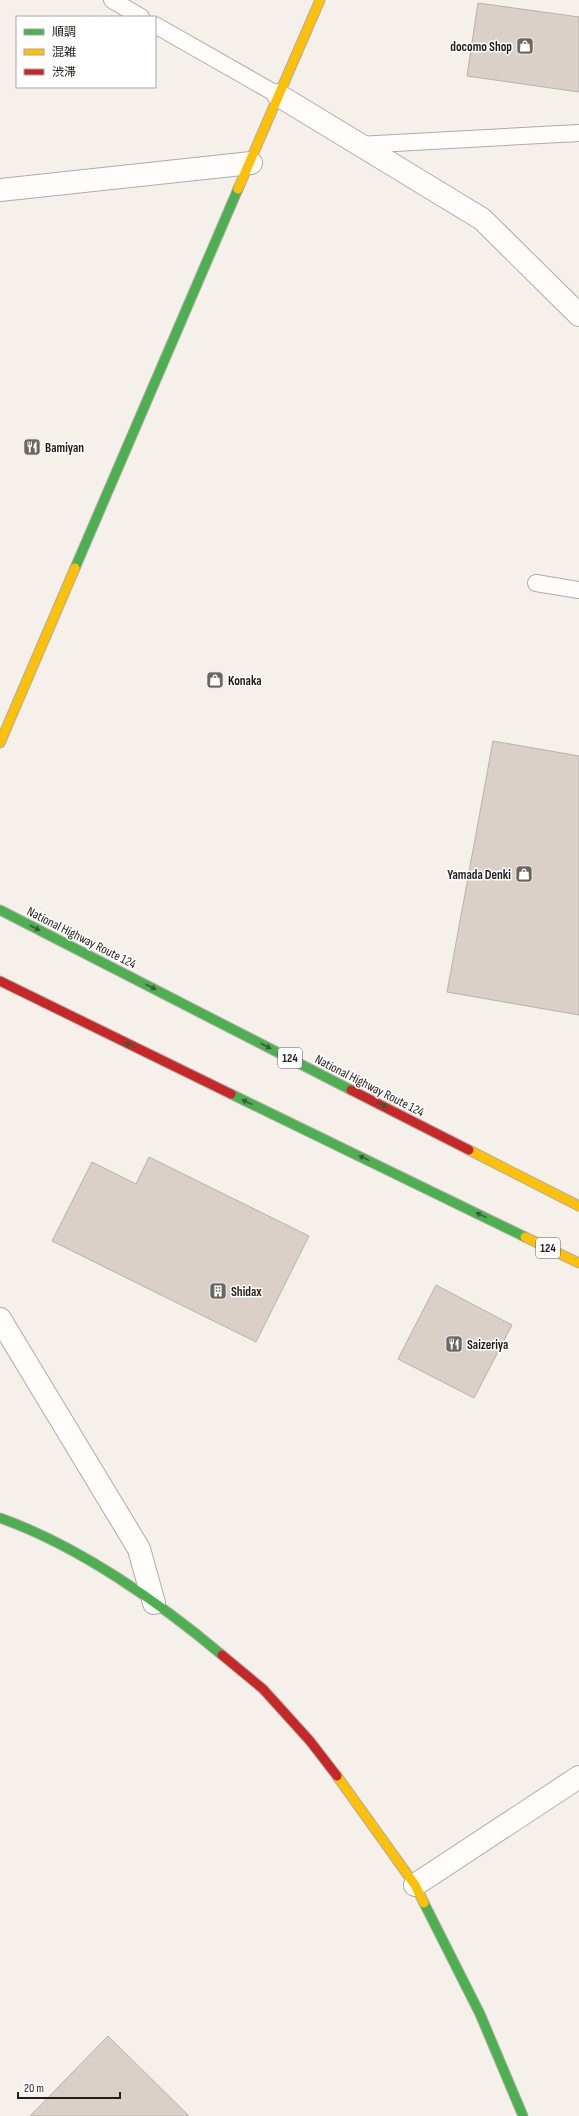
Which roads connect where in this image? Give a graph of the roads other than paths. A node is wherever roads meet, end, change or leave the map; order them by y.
1 (112, 0) edge
2 (320, 0) edge
3 (139, 16) edge
4 (156, 26) edge
5 (278, 95) junction
6 (579, 133) edge
7 (358, 145) junction
8 (251, 163) junction
9 (0, 190) edge
10 (579, 315) edge
11 (536, 583) dead end
12 (579, 590) edge
13 (0, 743) edge
14 (0, 910) edge
15 (0, 982) edge
16 (579, 1206) edge
17 (579, 1263) edge
18 (0, 1319) edge
19 (0, 1518) edge
20 (154, 1603) junction
21 (579, 1777) edge
22 (415, 1885) junction
23 (523, 2116) edge

1 - 3 lane
2 - 5 main road
4 - 5 lane
5 - 7 street
5 - 8 main road
6 - 7 lane
7 - 10 street
8 - 9 street
8 - 13 main road
11 - 12 lane
14 -> 16 main road, National Highway Route 124 / 124
17 -> 15 main road, 124
18 - 20 street
19 - 20 main road
20 - 22 main road
21 - 22 street
22 - 23 main road

